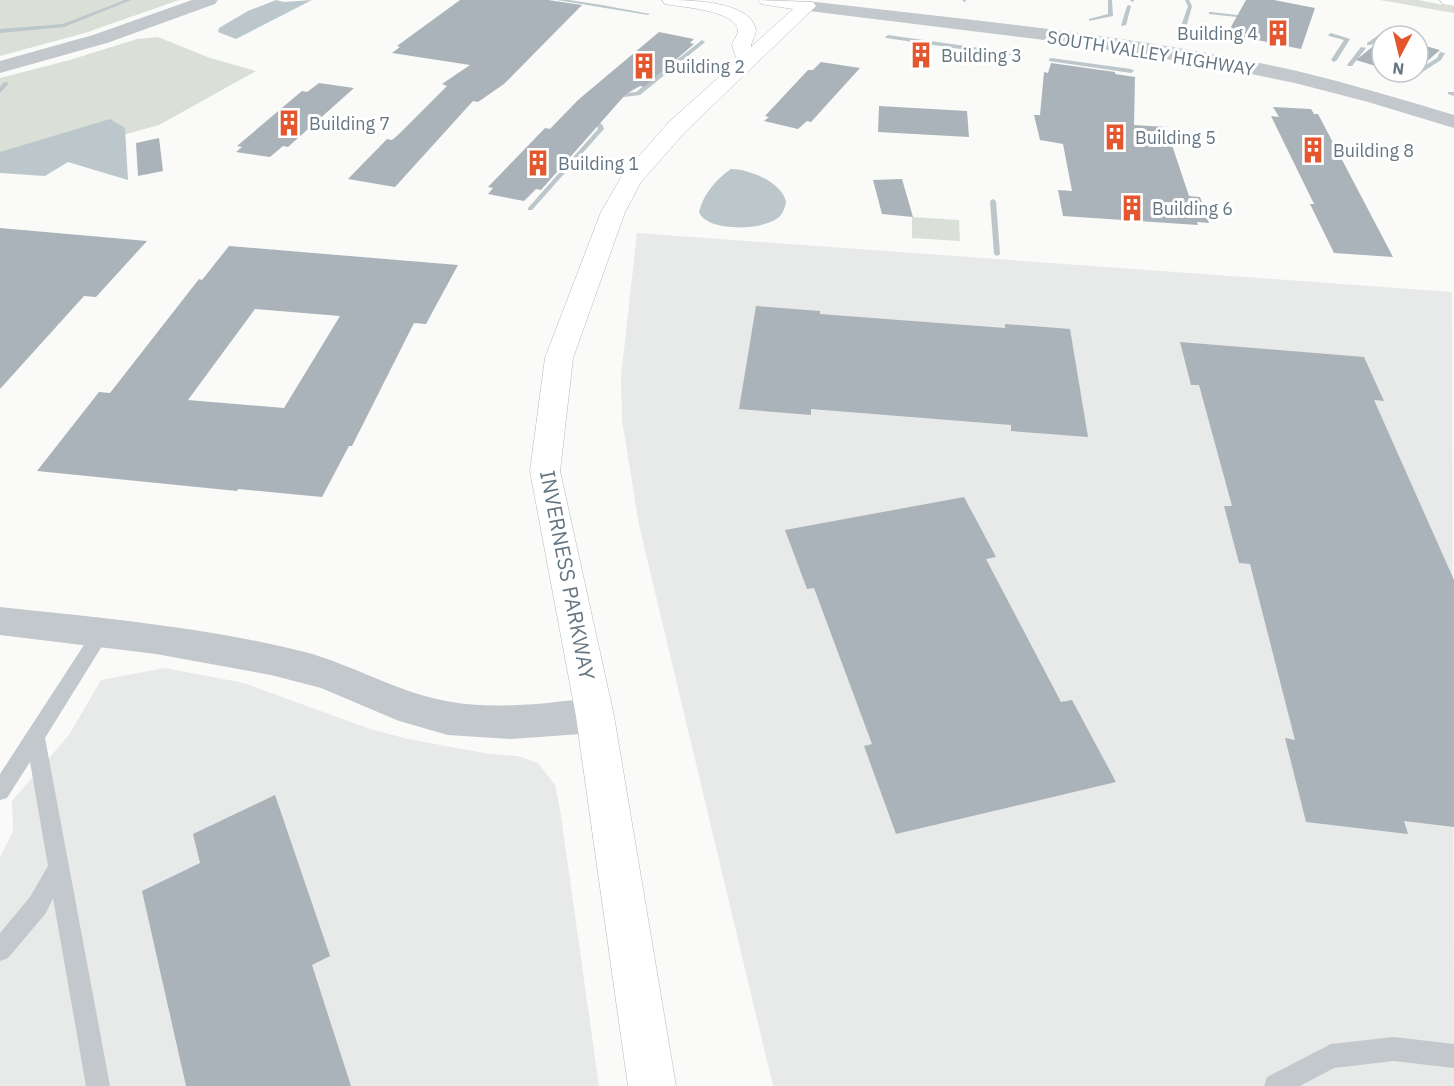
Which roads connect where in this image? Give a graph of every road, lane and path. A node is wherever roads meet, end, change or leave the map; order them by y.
1 (209, 0) edge
2 (671, 0) edge
3 (767, 0) edge
4 (1449, 0) edge
5 (1454, 1) edge
6 (807, 6) junction
7 (747, 63) junction
8 (0, 67) edge
9 (1454, 122) edge
10 (0, 621) edge
11 (101, 633) junction
12 (595, 716) junction
13 (35, 737) junction
14 (0, 791) edge
15 (58, 868) junction
16 (0, 950) edge
17 (1454, 1056) edge
18 (98, 1086) edge
19 (652, 1086) edge
20 (1276, 1086) edge

1 - 8 street
2 - 7 main road
3 - 6 main road
4 - 5 main road
6 - 7 main road, INVERNESS PARKWAY
6 - 9 street, SOUTH VALLEY HIGHWAY
7 - 12 main road, INVERNESS PARKWAY
10 - 11 street
11 - 12 street
11 - 13 lane
12 - 19 main road, INVERNESS PARKWAY
13 - 14 lane
13 - 15 lane
15 - 16 lane
15 - 18 lane
17 - 20 lane

